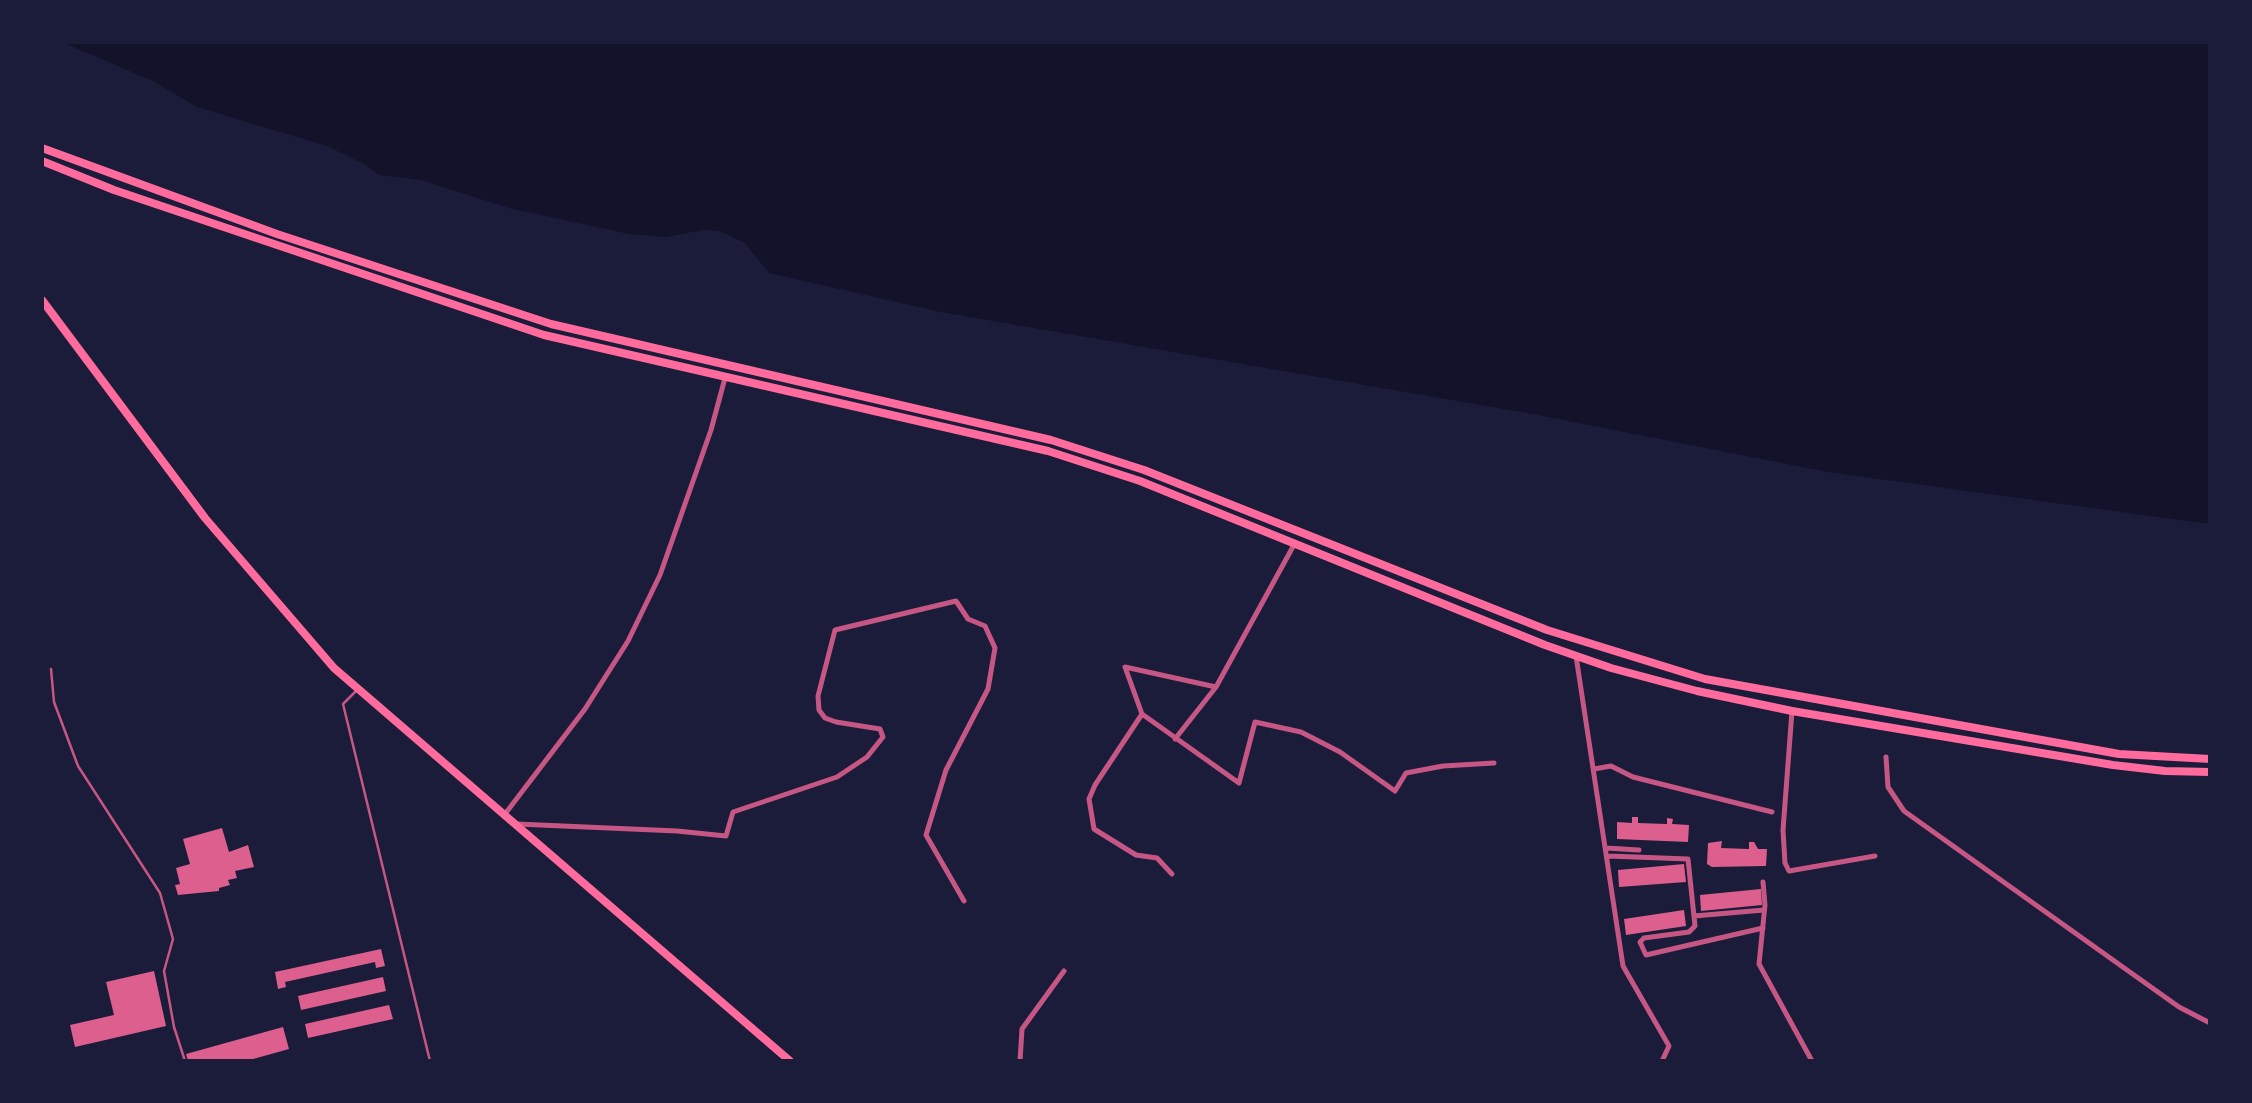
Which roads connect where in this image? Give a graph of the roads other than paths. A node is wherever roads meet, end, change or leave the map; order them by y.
1 (42, 148) edge
2 (42, 161) edge
3 (42, 299) edge
4 (724, 378) junction
5 (1296, 543) junction
6 (1576, 656) junction
7 (51, 669) dead end
8 (1216, 687) junction
9 (358, 689) junction
10 (1792, 711) junction
11 (1142, 715) junction
12 (1175, 739) junction
13 (1886, 757) dead end
14 (2210, 760) edge
15 (1494, 763) dead end
16 (1594, 769) junction
17 (2210, 772) edge
18 (1772, 812) dead end
19 (505, 814) junction
20 (517, 824) junction
21 (1606, 848) junction
22 (1629, 849) junction
23 (1639, 849) dead end
24 (1608, 856) junction
25 (1874, 856) dead end
26 (1628, 857) junction
27 (1172, 874) dead end
28 (1763, 882) dead end
29 (964, 901) dead end
30 (1764, 910) junction
31 (1694, 916) junction
32 (1763, 928) junction
33 (1064, 971) dead end
34 (2210, 1023) edge
35 (185, 1061) edge
36 (430, 1061) edge
37 (790, 1061) edge
38 (1020, 1061) edge
39 (1662, 1061) edge
40 (1812, 1061) edge

1 - 14 main road
2 - 4 main road
3 - 9 main road
4 - 5 main road
4 - 19 street
5 - 6 main road
5 - 8 street
6 - 10 main road
6 - 16 street
7 - 35 lane
8 - 11 street
8 - 12 street
9 - 19 main road
9 - 36 lane
10 - 17 main road
10 - 25 street
11 - 12 street
11 - 27 street
12 - 15 street
13 - 34 street
16 - 18 street
16 - 21 street
19 - 20 main road
20 - 29 street
20 - 37 main road
21 - 22 street
21 - 24 street
22 - 23 street
22 - 26 street
24 - 26 street
24 - 39 street
26 - 31 street
28 - 30 street
30 - 31 street
30 - 32 street
31 - 32 street
32 - 40 street
33 - 38 street

